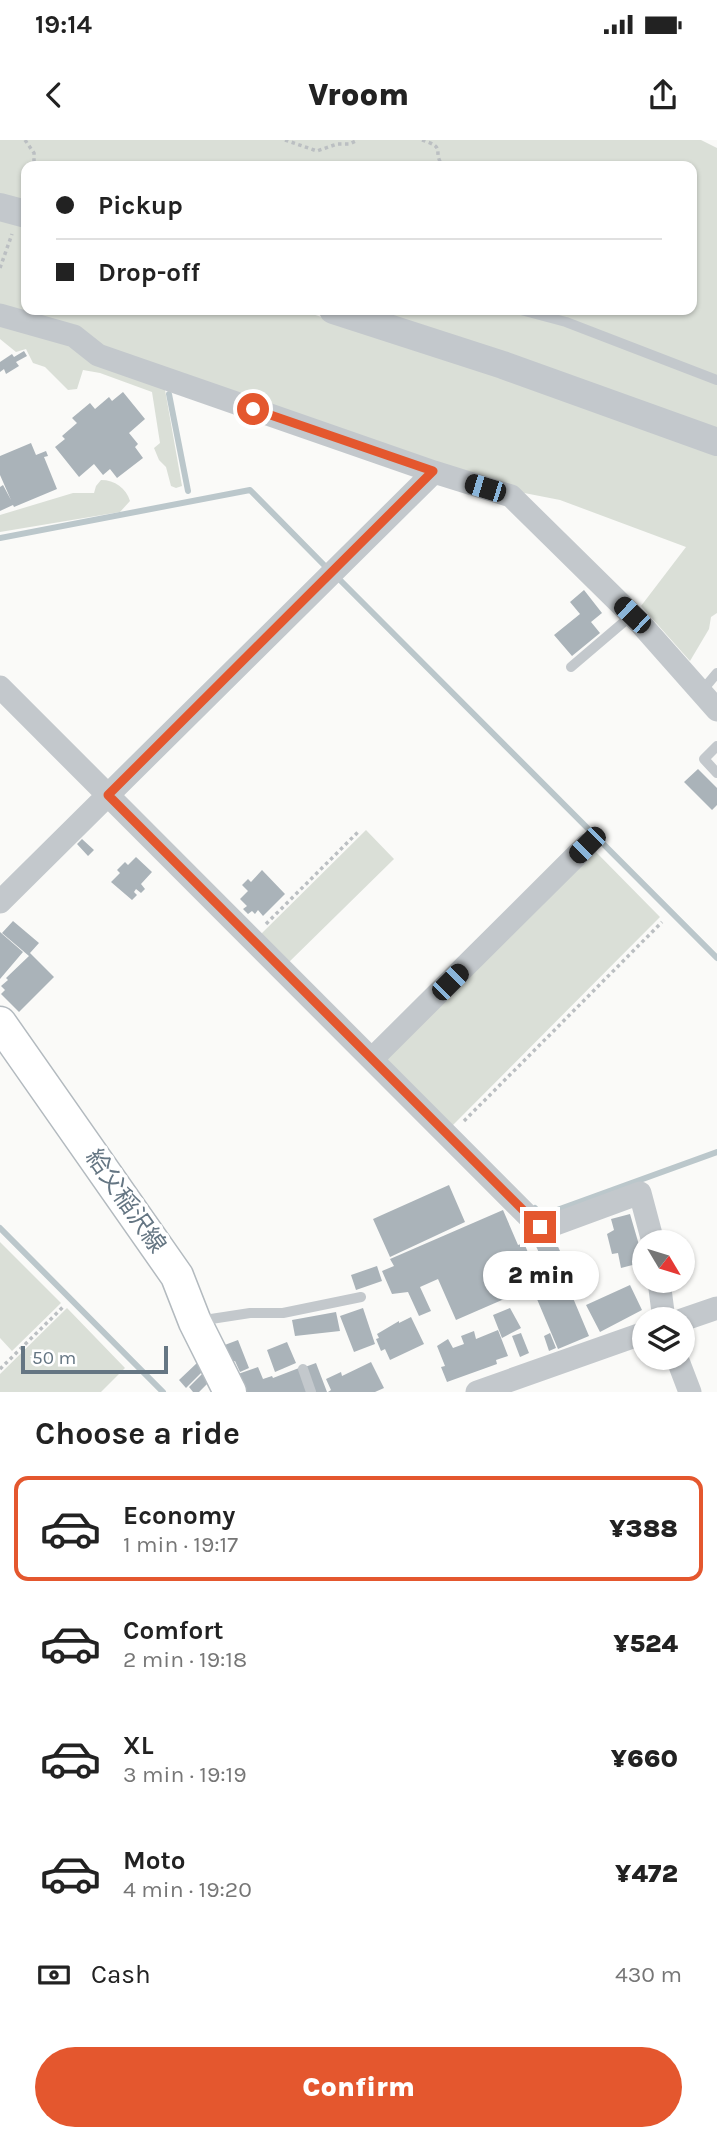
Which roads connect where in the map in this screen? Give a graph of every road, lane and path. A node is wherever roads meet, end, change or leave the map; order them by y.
1 (26, 140) edge
2 (285, 140) edge
3 (358, 140) edge
4 (422, 140) edge
5 (34, 161) edge
6 (439, 161) edge
7 (15, 211) edge
8 (0, 268) edge
9 (0, 315) edge
10 (348, 315) edge
11 (540, 315) edge
12 (717, 380) edge
13 (717, 442) edge
14 (433, 471) junction
15 (632, 615) junction
16 (571, 667) dead end
17 (717, 673) edge
18 (0, 687) edge
19 (701, 692) junction
20 (717, 710) edge
21 (717, 746) edge
22 (717, 773) edge
23 (108, 795) junction
24 (359, 831) dead end
25 (587, 845) dead end
26 (0, 902) edge
27 (662, 922) dead end
28 (252, 939) junction
29 (0, 1023) edge
30 (372, 1059) junction
31 (449, 1136) junction
32 (650, 1230) edge
33 (361, 1297) dead end
34 (64, 1306) dead end
35 (717, 1308) edge
36 (695, 1316) edge
37 (195, 1322) junction
38 (632, 1337) edge
39 (0, 1369) edge
40 (303, 1369) dead end
41 (682, 1370) edge
42 (230, 1392) edge
43 (311, 1392) edge
44 (477, 1392) edge
45 (690, 1392) edge

1 - 5 path
2 - 3 path
4 - 6 path
7 - 8 path
9 - 14 street
10 - 13 street
11 - 12 lane
14 - 15 street
14 - 23 street
15 - 16 lane
15 - 19 street
17 - 19 lane
18 - 23 street
19 - 20 street
21 - 22 lane
23 - 26 street
23 - 28 street
24 - 28 path
25 - 30 street
27 - 31 path
28 - 30 street
29 - 37 main road, 給父稲沢線
30 - 31 street
31 - 32 street
33 - 37 lane
34 - 39 path
35 - 36 street
37 - 42 main road, 給父稲沢線
38 - 44 street
40 - 43 lane
41 - 45 street

